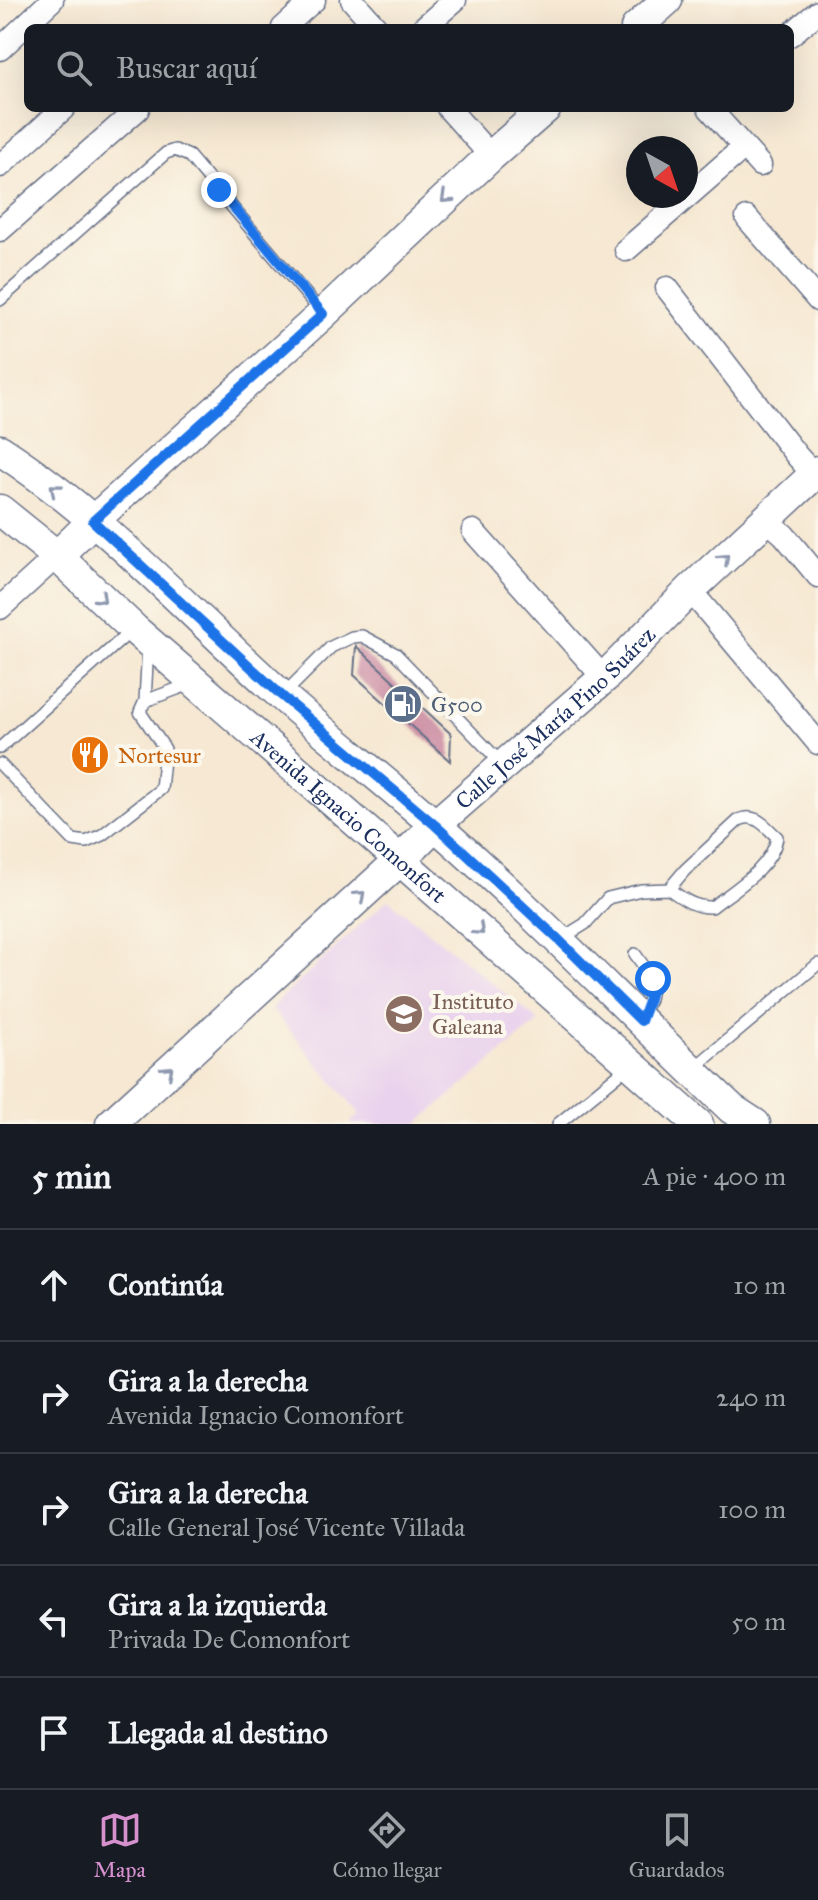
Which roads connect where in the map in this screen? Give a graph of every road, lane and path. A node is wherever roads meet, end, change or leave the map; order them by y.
1 (52, 0) edge
2 (314, 0) edge
3 (352, 0) edge
4 (455, 0) edge
5 (667, 0) edge
6 (818, 12) edge
7 (27, 24) edge
8 (287, 24) edge
9 (373, 24) edge
10 (428, 24) edge
11 (641, 24) edge
12 (24, 26) edge
13 (794, 32) edge
14 (0, 49) edge
15 (60, 112) edge
16 (135, 112) edge
17 (452, 112) edge
18 (541, 112) edge
19 (712, 112) edge
20 (743, 148) junction
21 (491, 156) junction
22 (760, 165) dead end
23 (0, 166) edge
24 (747, 218) dead end
25 (0, 230) edge
26 (626, 250) dead end
27 (667, 288) dead end
28 (0, 300) edge
29 (818, 300) edge
30 (323, 314) junction
31 (0, 450) edge
32 (817, 475) edge
33 (0, 510) edge
34 (767, 520) junction
35 (93, 521) junction
36 (473, 531) dead end
37 (57, 556) junction
38 (818, 576) edge
39 (690, 590) junction
40 (0, 608) edge
41 (141, 635) junction
42 (604, 678) junction
43 (194, 682) junction
44 (282, 696) junction
45 (145, 701) junction
46 (818, 743) edge
47 (0, 748) edge
48 (0, 764) edge
49 (505, 766) junction
50 (435, 825) junction
51 (400, 860) junction
52 (669, 889) junction
53 (559, 940) junction
54 (635, 954) dead end
55 (818, 964) edge
56 (641, 1021) junction
57 (631, 1064) junction
58 (691, 1071) junction
59 (111, 1124) edge
60 (558, 1124) edge
61 (698, 1124) edge
62 (755, 1124) edge

1 - 7 street
2 - 8 street
3 - 9 street
4 - 10 street
5 - 11 main road
6 - 13 street
12 - 14 street
15 - 23 street
16 - 25 street
17 - 21 street
18 - 21 main road
19 - 20 street
20 - 22 street
20 - 26 street
21 -> 30 main road
24 - 29 street
27 - 32 street
28 - 30 lane
30 - 35 main road
35 -> 31 main road
32 - 34 main road, Calle José María Pino Suárez
33 - 37 main road, Avenida Ignacio Comonfort
34 - 38 street
39 -> 34 main road, Calle José María Pino Suárez
35 - 37 main road
35 - 44 main road
36 - 42 street
37 - 40 street
37 -> 41 main road, Avenida Ignacio Comonfort
39 - 42 main road, Calle José María Pino Suárez
39 - 46 street
41 - 43 main road, Avenida Ignacio Comonfort
41 - 45 lane
41 - 47 lane
42 - 49 main road, Calle José María Pino Suárez
43 - 45 lane
43 - 51 main road, Avenida Ignacio Comonfort
44 - 49 lane
44 - 50 main road
45 - 48 lane
49 - 50 main road, Calle José María Pino Suárez
50 - 51 main road, Calle José María Pino Suárez
50 - 53 main road
51 -> 57 main road, Avenida Ignacio Comonfort
59 -> 51 main road, Calle José María Pino Suárez
52 - 52 lane
52 - 53 lane
53 - 56 main road
54 - 56 lane
55 - 58 lane
56 - 58 main road
57 - 60 lane
57 - 61 main road, Avenida Ignacio Comonfort
58 - 62 main road

